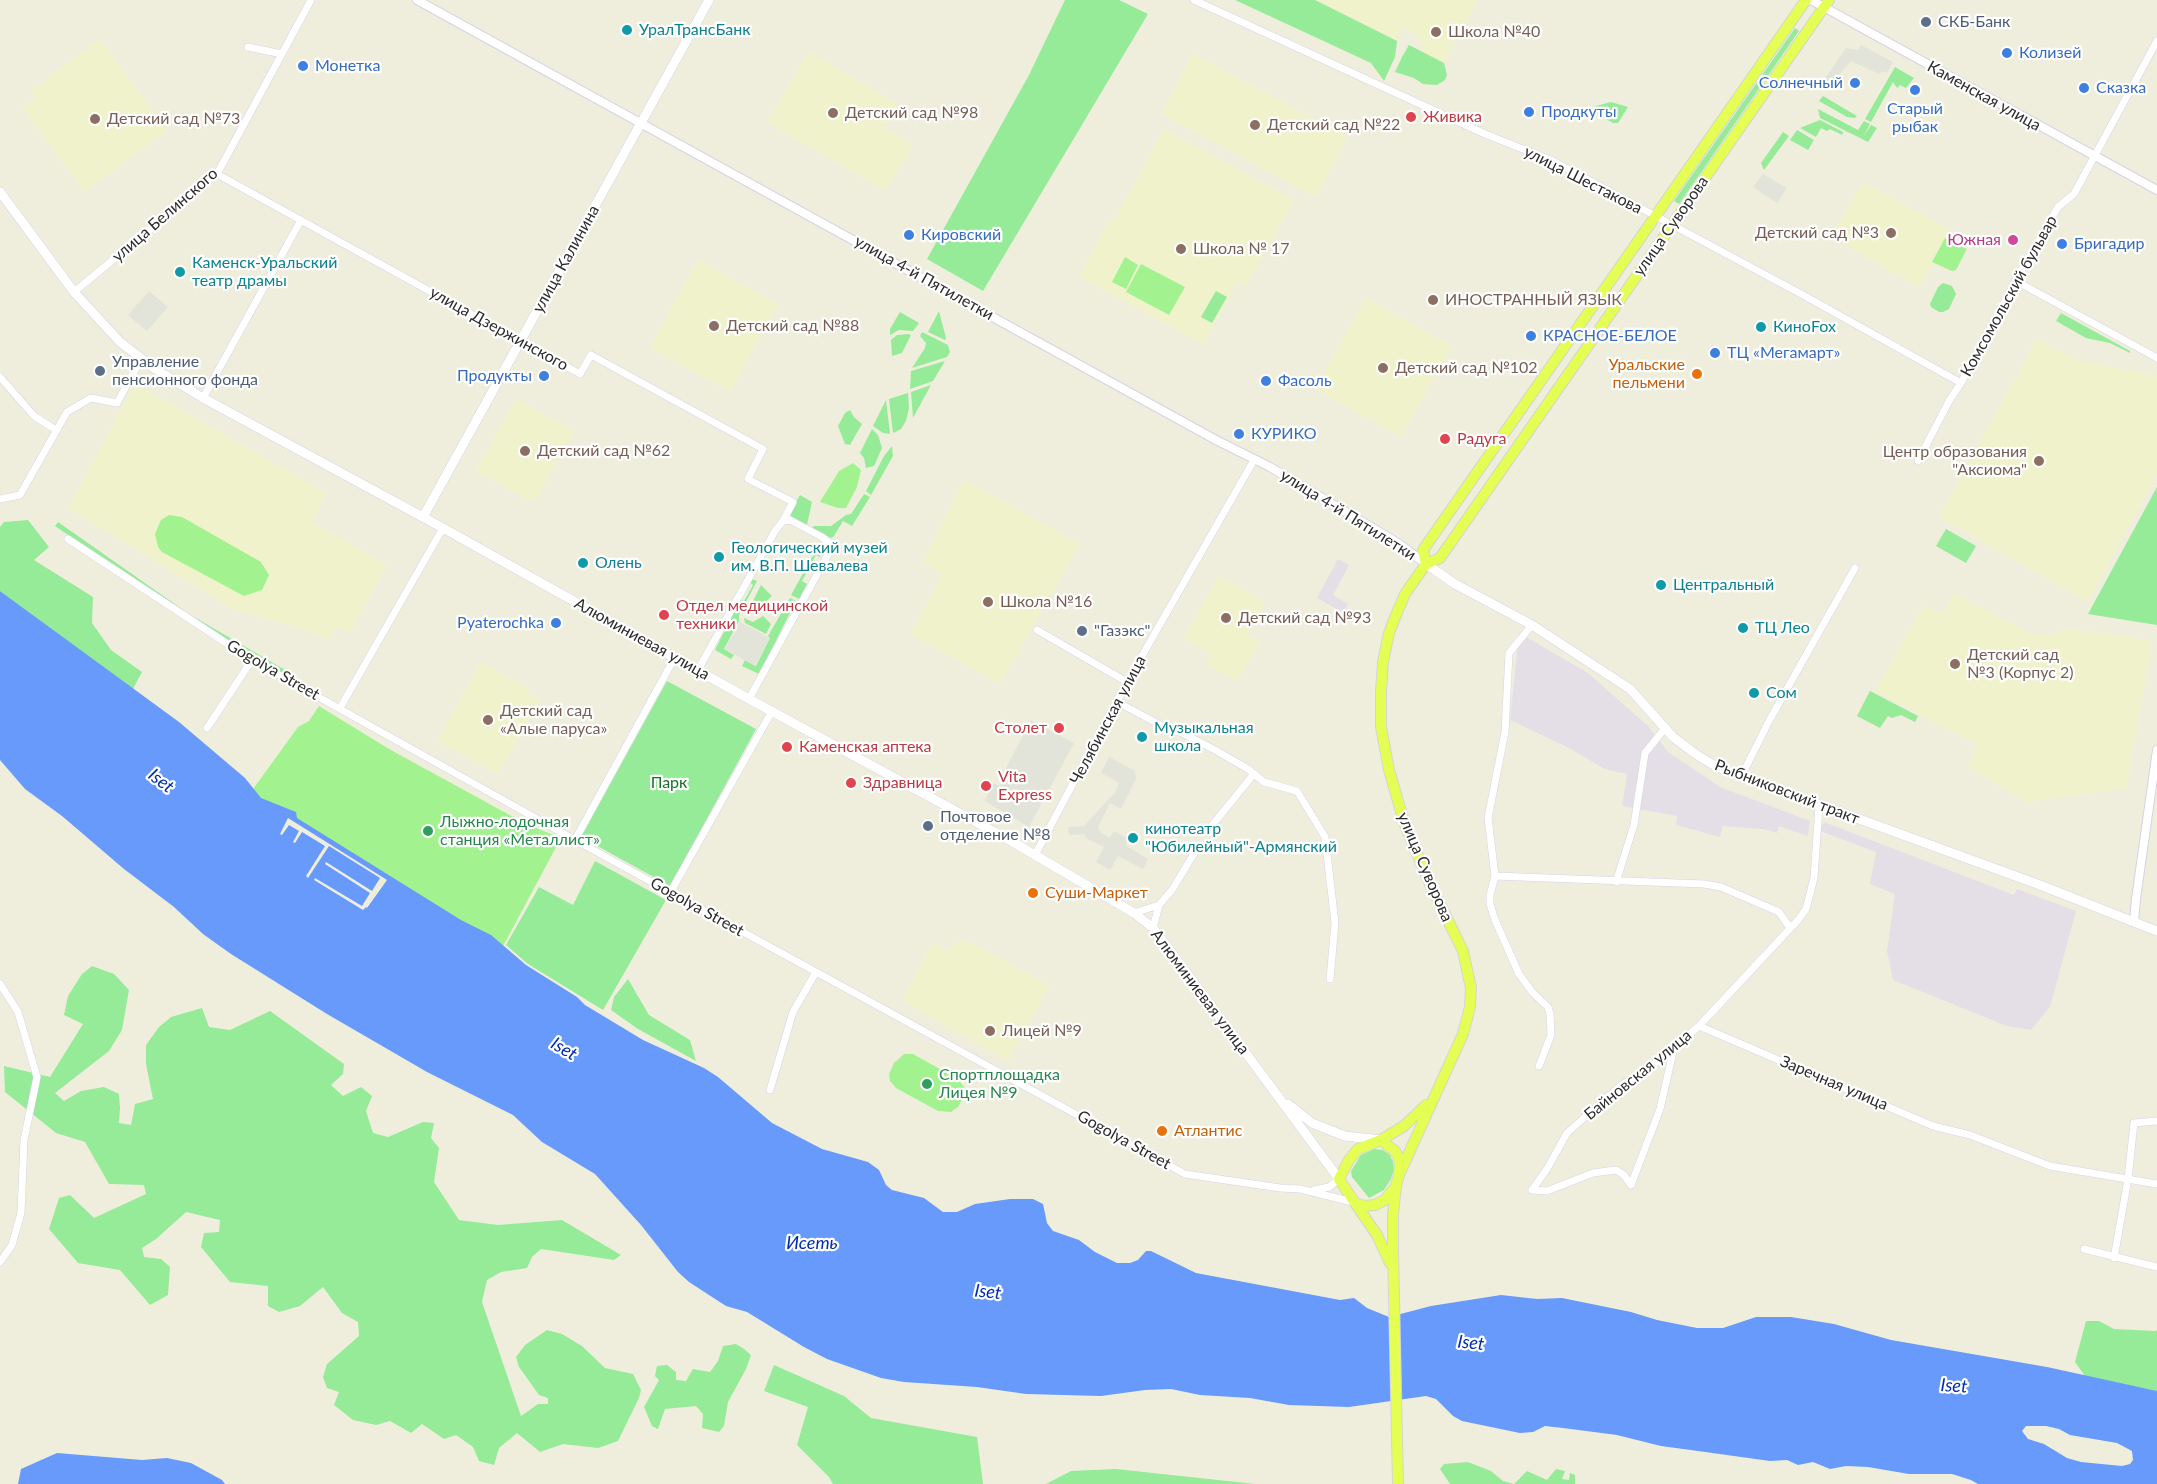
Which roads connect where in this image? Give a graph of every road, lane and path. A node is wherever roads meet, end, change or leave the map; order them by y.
1 (312, 0) edge
2 (417, 0) edge
3 (709, 0) edge
4 (1194, 0) edge
5 (1806, 0) edge
6 (1811, 0) edge
7 (1827, 4) edge
8 (2157, 41) edge
9 (248, 47) dead end
10 (282, 54) junction
11 (640, 123) junction
12 (2096, 157) junction
13 (217, 174) junction
14 (2157, 190) edge
15 (0, 192) edge
16 (1654, 216) junction
17 (301, 220) junction
18 (1672, 226) junction
19 (2016, 281) junction
20 (74, 292) junction
21 (521, 341) junction
22 (2157, 358) edge
23 (141, 359) junction
24 (0, 377) edge
25 (1961, 383) junction
26 (203, 398) junction
27 (56, 430) junction
28 (1254, 460) junction
29 (1918, 461) dead end
30 (0, 499) edge
31 (423, 518) junction
32 (783, 521) junction
33 (443, 528) junction
34 (68, 539) dead end
35 (1426, 564) junction
36 (1856, 568) dead end
37 (1532, 625) junction
38 (1037, 630) dead end
39 (675, 657) junction
40 (252, 660) junction
41 (698, 670) junction
42 (1127, 682) junction
43 (749, 699) junction
44 (1117, 702) junction
45 (340, 708) junction
46 (772, 711) junction
47 (1666, 727) junction
48 (207, 728) dead end
49 (2157, 750) edge
50 (1253, 775) junction
51 (1741, 777) junction
52 (1819, 806) junction
53 (1210, 828) dead end
54 (575, 840) junction
55 (1198, 847) dead end
56 (1035, 855) junction
57 (1495, 876) junction
58 (1616, 882) junction
59 (670, 892) junction
60 (1159, 905) junction
61 (1134, 913) junction
62 (2134, 922) junction
63 (1153, 928) junction
64 (1790, 928) junction
65 (2157, 931) edge
66 (816, 972) junction
67 (1330, 978) dead end
68 (0, 984) edge
69 (1699, 1026) junction
70 (1674, 1048) junction
71 (1539, 1066) dead end
72 (770, 1090) dead end
73 (1276, 1093) junction
74 (1432, 1098) junction
75 (2157, 1121) edge
76 (1381, 1140) junction
77 (1339, 1179) junction
78 (2128, 1179) junction
79 (1398, 1181) junction
80 (2157, 1184) edge
81 (1300, 1189) junction
82 (1355, 1203) junction
83 (2084, 1249) dead end
84 (2114, 1258) junction
85 (0, 1262) edge
86 (2157, 1267) edge
87 (1395, 1292) junction
88 (1398, 1484) edge

1 - 10 street, улица Белинского
2 - 11 street, улица 4-й Пятилетки
3 - 11 main road, улица Калинина
4 - 16 street, улица Шестакова
5 - 16 main road, улица Суворова
6 - 7 street, Каменская улица
7 - 12 street, Каменская улица
7 - 18 main road, улица Суворова
8 - 12 street, Комсомольский бульвар
9 - 10 street
10 - 13 street, улица Белинского
11 - 21 main road, улица Калинина
11 - 28 street, улица 4-й Пятилетки
12 - 14 street, Каменская улица
12 - 19 street, Комсомольский бульвар
13 - 17 street, улица Дзержинского
13 - 20 street, улица Белинского
15 - 20 main road, Алюминиевая улица
16 - 18 street, улица Шестакова
16 - 35 main road, улица Суворова
17 - 21 street, улица Дзержинского
17 - 26 street
18 - 25 street, улица Шестакова
18 - 35 main road, улица Суворова
19 - 22 street
19 - 25 street, Комсомольский бульвар
20 - 23 main road, Алюминиевая улица
21 - 31 main road, улица Калинина
21 - 32 street, улица Дзержинского
23 - 26 main road, Алюминиевая улица
23 - 27 street
24 - 27 street
25 - 29 street, Комсомольский бульвар
26 - 31 main road, Алюминиевая улица
27 - 30 street
28 - 35 street, улица 4-й Пятилетки
28 - 42 street, Челябинская улица
31 - 33 main road, Алюминиевая улица
32 - 41 street
32 - 43 street
33 - 39 main road, Алюминиевая улица
33 - 45 street
34 - 40 street, Gogolya Street
35 - 37 main road, Рыбниковский тракт
35 - 74 main road, улица Суворова
36 - 51 street
37 - 47 main road, Рыбниковский тракт
37 - 57 street
38 - 42 street
39 - 41 main road, Алюминиевая улица
39 - 54 street
40 - 45 street, Gogolya Street
40 - 48 street
41 - 43 main road, Алюминиевая улица
42 - 44 street, Челябинская улица
43 - 46 main road, Алюминиевая улица
44 - 50 street
44 - 56 street, Челябинская улица
45 - 54 street, Gogolya Street
46 - 56 main road, Алюминиевая улица
46 - 59 street
47 - 51 main road, Рыбниковский тракт
47 - 58 street
49 - 62 street
50 - 53 street
50 - 67 street
51 - 52 main road, Рыбниковский тракт
52 - 62 main road, Рыбниковский тракт
52 - 64 street, Байновская улица
54 - 59 street, Gogolya Street
55 - 60 street
56 - 61 main road, Алюминиевая улица
57 - 58 street
57 - 71 street
58 - 64 street
59 - 66 street, Gogolya Street
60 - 61 street
60 - 63 street
61 - 63 main road, Алюминиевая улица
62 - 65 main road, Рыбниковский тракт
63 - 73 main road, Алюминиевая улица
64 - 69 street, Байновская улица
66 - 72 street
66 - 81 street, Gogolya Street
68 - 85 street
69 - 70 street, Байновская улица
69 - 78 street, Заречная улица
70 - 70 street, Байновская улица
73 - 76 main road
73 - 77 main road
74 - 76 main road
74 - 79 main road, улица Суворова
75 - 78 street
76 - 77 main road
76 - 79 main road
77 - 81 street
77 - 82 main road
78 - 80 street, Заречная улица
78 - 84 street
79 - 82 main road
79 - 87 main road
81 - 82 street, Gogolya Street
82 - 87 main road
83 - 84 street
84 - 86 street
87 - 88 main road

